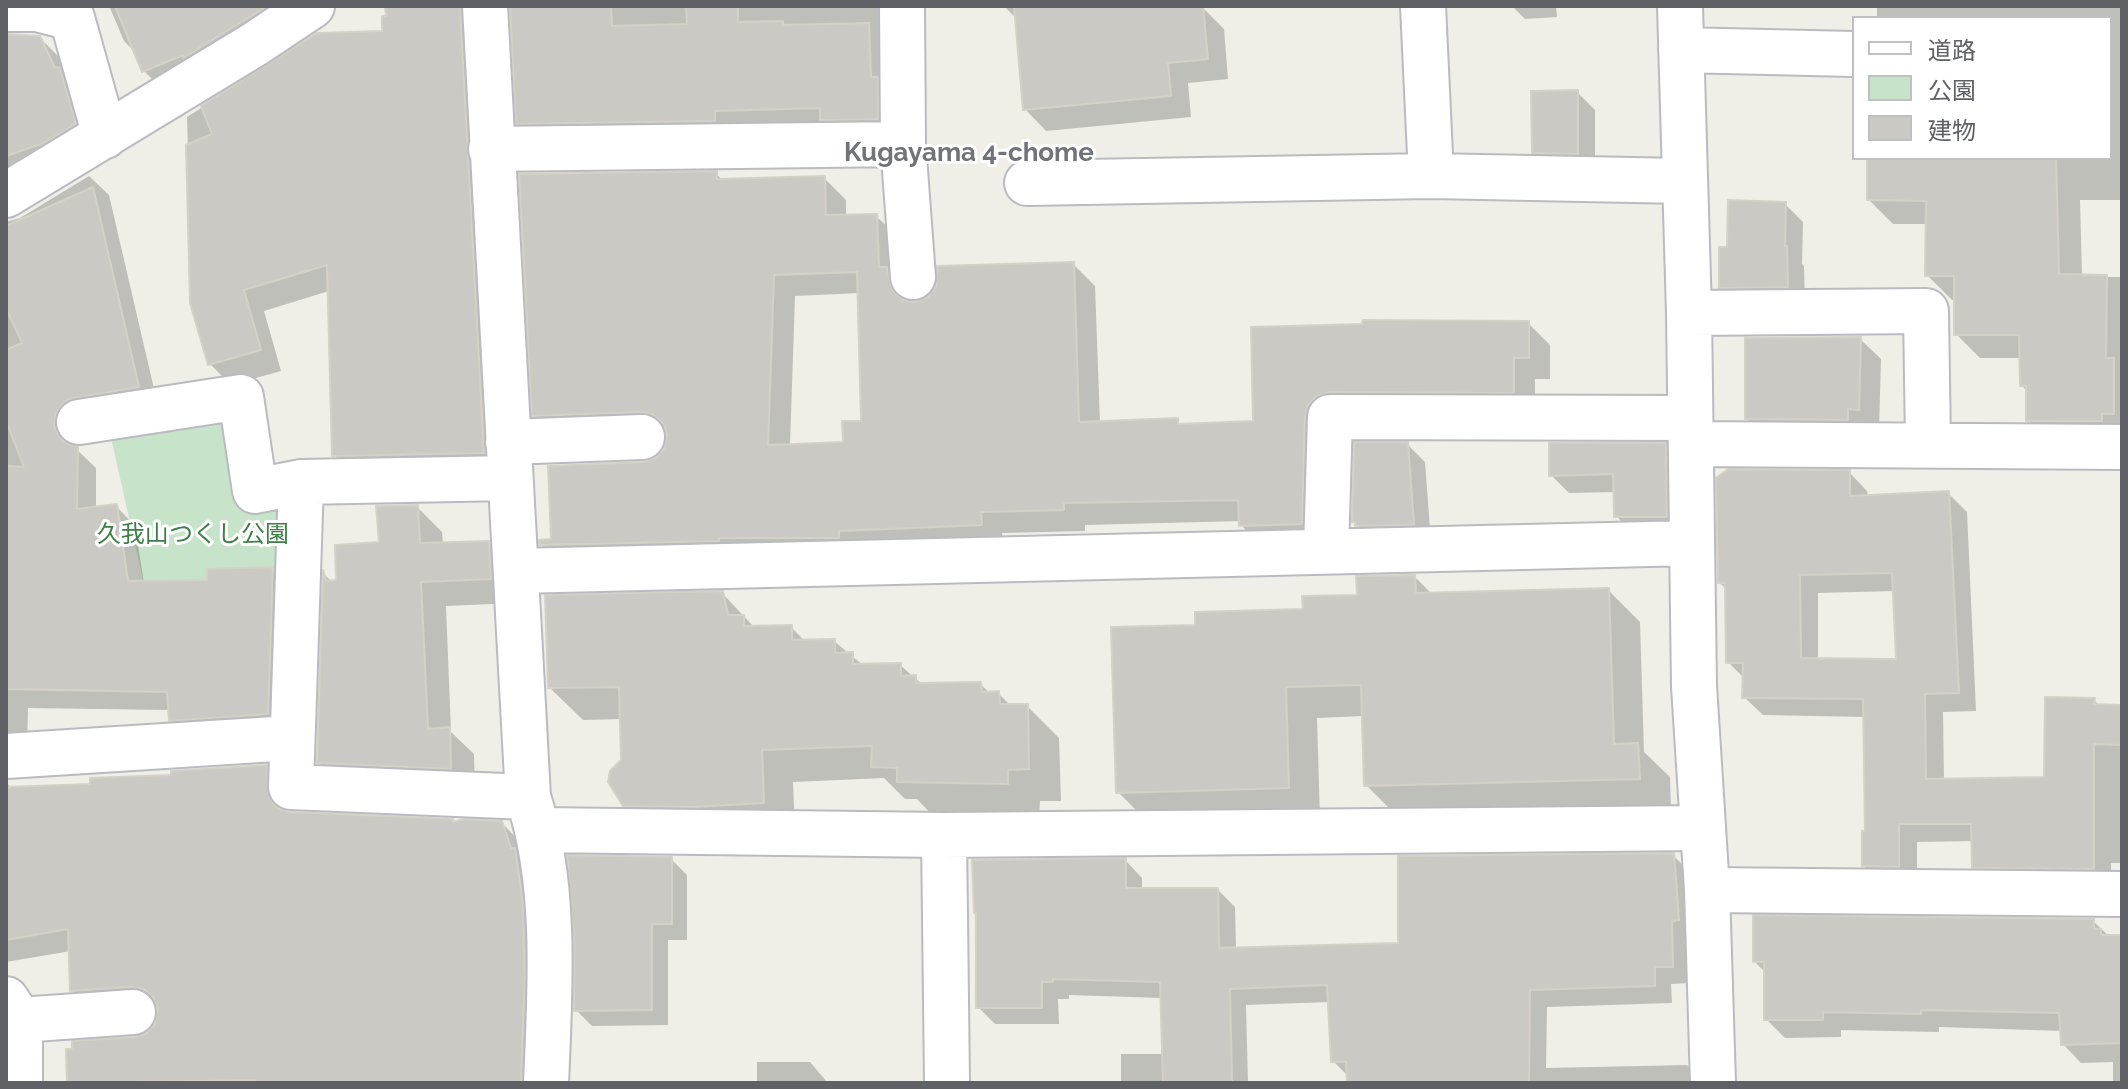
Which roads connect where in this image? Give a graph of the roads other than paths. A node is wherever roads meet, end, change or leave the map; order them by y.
1 (312, 6) edge
2 (485, 6) edge
3 (902, 6) edge
4 (1423, 6) edge
5 (1680, 6) edge
6 (6, 9) edge
7 (78, 12) edge
8 (1681, 50) junction
9 (1852, 54) edge
10 (105, 136) junction
11 (903, 144) junction
12 (491, 149) junction
13 (1431, 176) junction
14 (1683, 181) junction
15 (1027, 183) dead end
16 (6, 195) edge
17 (913, 277) dead end
18 (1689, 313) junction
19 (79, 422) dead end
20 (1691, 431) junction
21 (642, 437) dead end
22 (1928, 445) junction
23 (2122, 447) edge
24 (509, 460) junction
25 (301, 482) junction
26 (1692, 543) junction
27 (1326, 551) junction
28 (516, 571) junction
29 (291, 738) junction
30 (6, 756) edge
31 (533, 813) junction
32 (1702, 828) junction
33 (944, 835) junction
34 (1707, 890) junction
35 (2122, 894) edge
36 (13, 1009) edge
37 (133, 1012) dead end
38 (20, 1083) edge
39 (546, 1083) edge
40 (947, 1083) edge
41 (1713, 1083) edge

1 - 10 street
2 - 12 street
3 - 11 street
4 - 13 street
5 - 8 street
6 - 7 street
7 - 10 street
8 - 9 street
8 - 14 street
10 - 16 street
11 - 12 street
11 - 17 street
12 - 24 street
13 - 14 street
13 - 15 street
14 - 18 street
18 - 20 street
18 - 22 street
19 - 25 street
20 - 22 street
20 - 26 street
20 - 27 street
21 - 24 street
22 - 23 street
24 - 25 street
24 - 28 street
25 - 29 street
26 - 27 street
26 - 32 street
27 - 28 street
28 - 31 street
29 - 30 street
29 - 31 street
31 - 33 street
31 - 39 street
32 - 33 street
32 - 34 street
33 - 40 street
34 - 35 street
34 - 41 street
36 - 37 street
36 - 38 street

